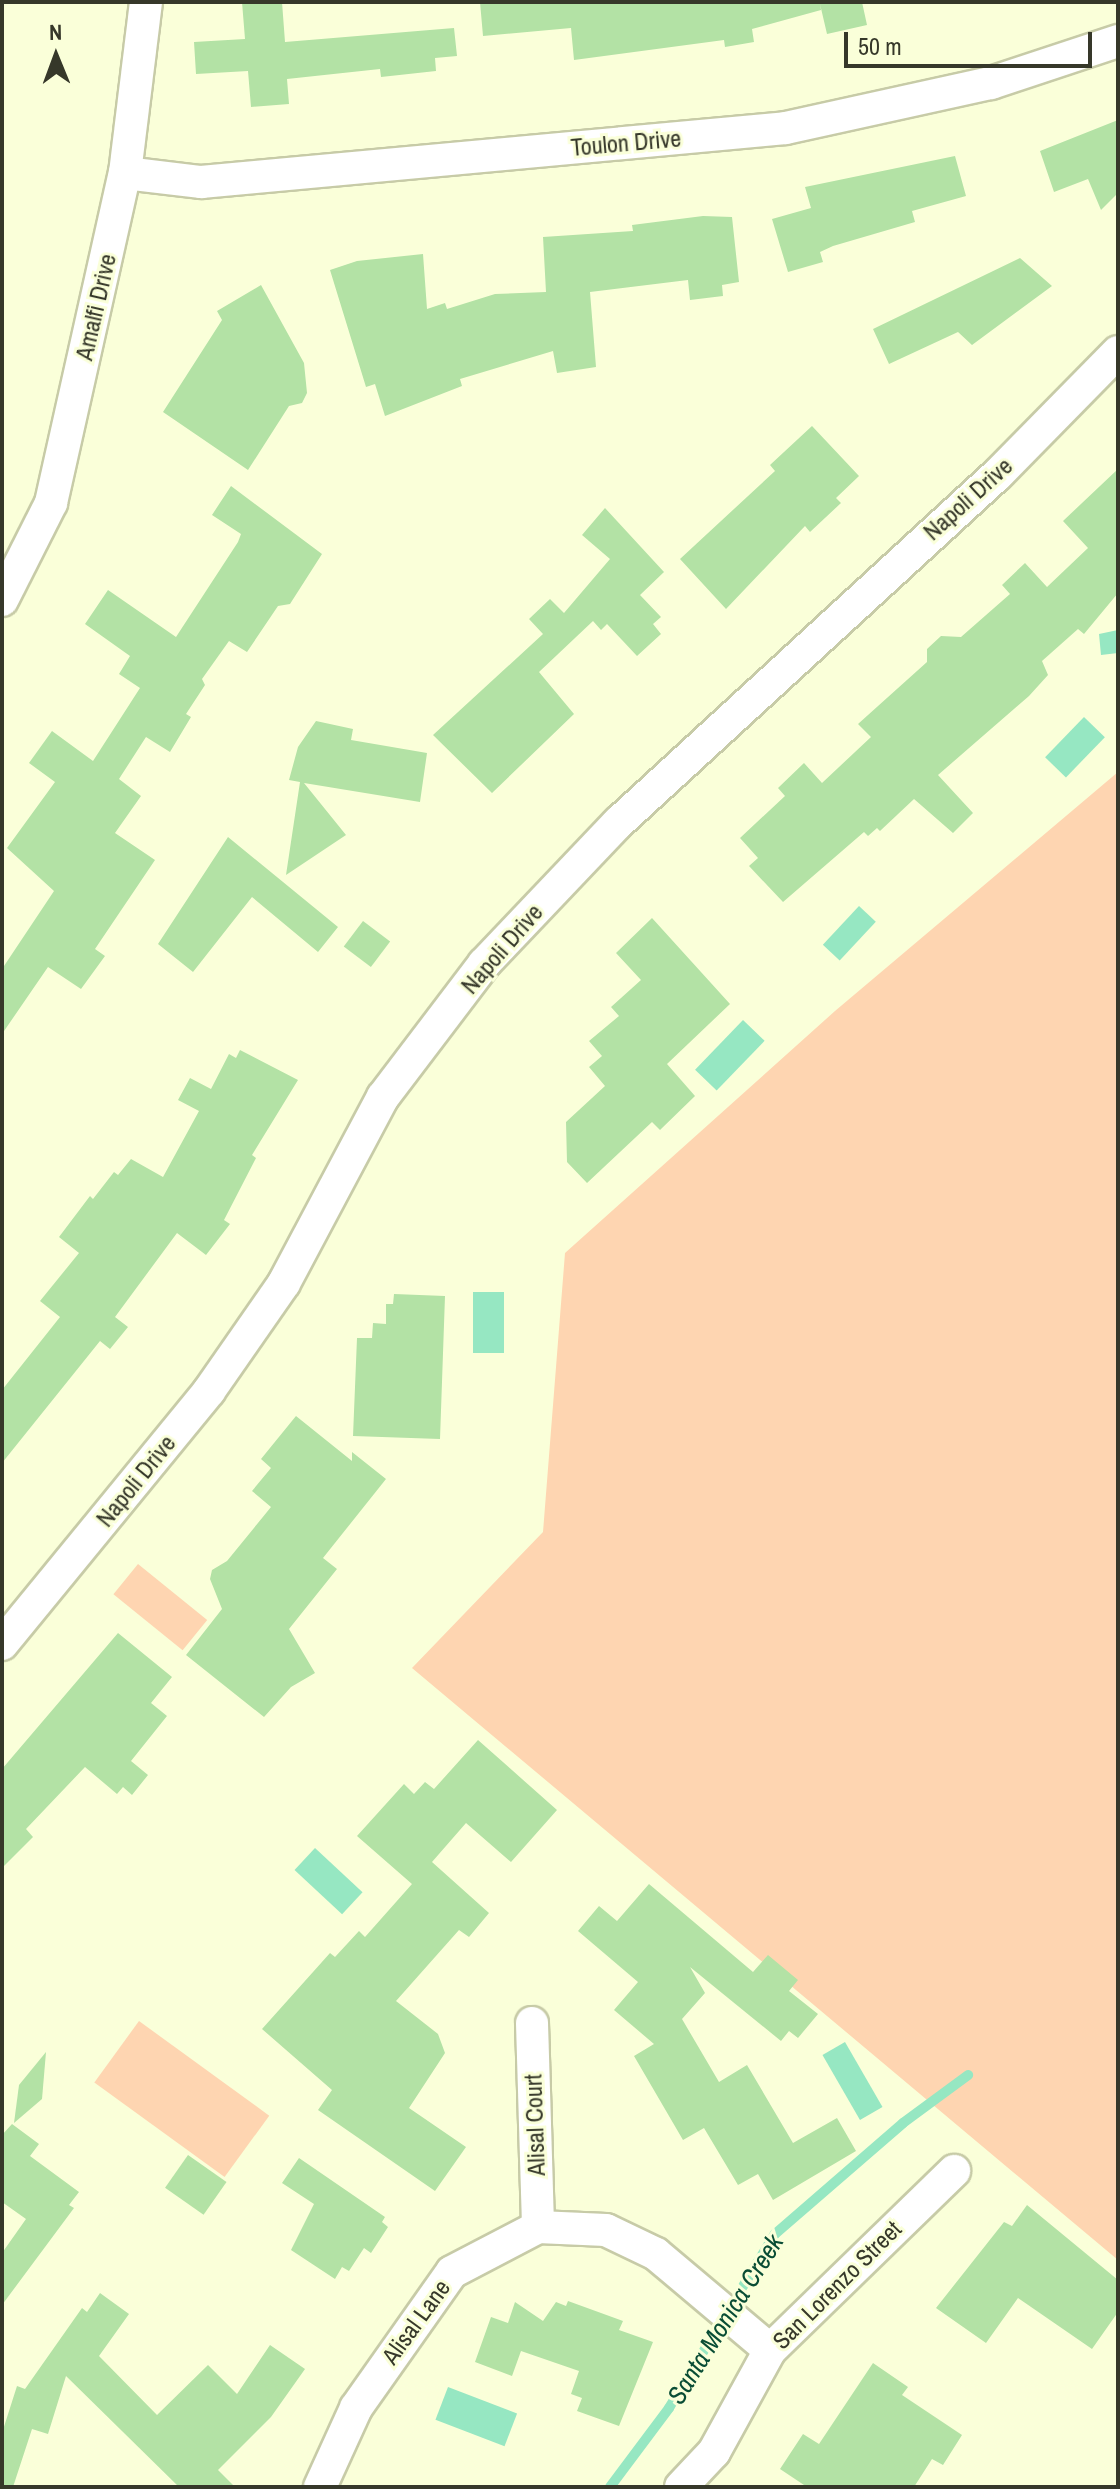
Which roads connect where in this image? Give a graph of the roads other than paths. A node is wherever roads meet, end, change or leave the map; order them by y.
1 (146, 2) edge
2 (1118, 41) edge
3 (125, 173) junction
4 (1118, 352) edge
5 (2, 600) edge
6 (2, 1644) edge
7 (532, 2023) dead end
8 (954, 2171) dead end
9 (538, 2227) junction
10 (770, 2350) junction
11 (714, 2452) junction
12 (320, 2487) edge
13 (681, 2487) edge
14 (706, 2487) edge

1 - 3 street, Amalfi Drive
2 - 3 street, Toulon Drive
3 - 5 street, Amalfi Drive
4 - 6 street, Napoli Drive
7 - 9 street, Alisal Court
8 - 10 street, San Lorenzo Street
9 - 10 street
9 - 12 street, Alisal Lane
10 - 11 street, San Lorenzo Street
11 - 13 street, San Lorenzo Street
11 - 14 street, San Lorenzo Street

